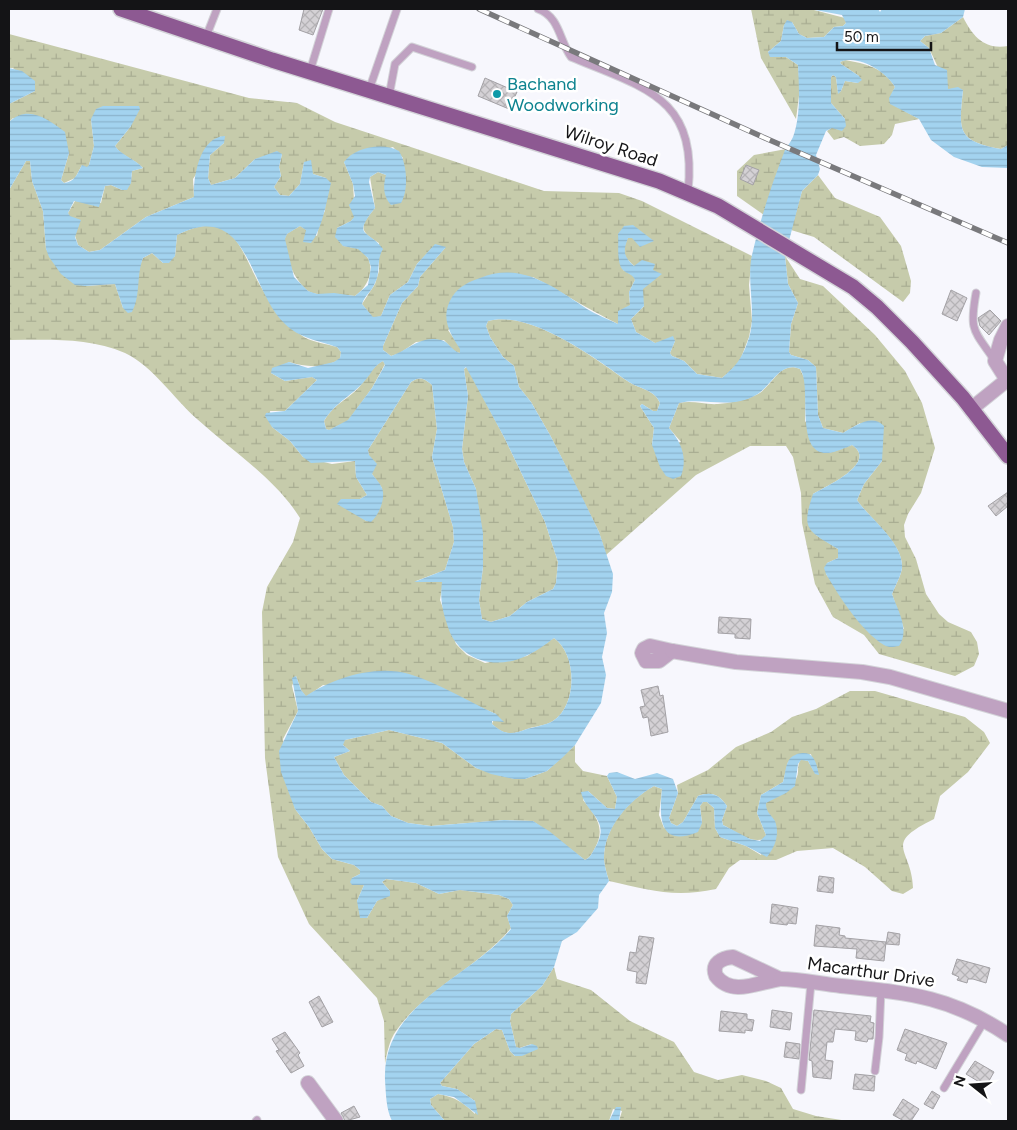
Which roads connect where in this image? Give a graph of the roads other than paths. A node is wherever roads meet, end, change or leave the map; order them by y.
1 (122, 9) edge
2 (217, 9) edge
3 (329, 9) edge
4 (397, 9) edge
5 (538, 9) edge
6 (206, 38) junction
7 (472, 67) dead end
8 (310, 71) junction
9 (369, 90) junction
10 (389, 96) junction
11 (688, 192) junction
12 (976, 293) dead end
13 (1008, 326) edge
14 (995, 361) junction
15 (1008, 380) edge
16 (971, 409) junction
17 (1008, 456) edge
18 (672, 651) dead end
19 (1008, 711) edge
20 (780, 979) dead end
21 (812, 983) junction
22 (880, 990) junction
23 (986, 1019) junction
24 (1008, 1035) edge
25 (875, 1071) dead end
26 (308, 1083) dead end
27 (944, 1088) dead end
28 (801, 1090) dead end
29 (336, 1121) edge

1 - 6 main road, Wilroy Road
2 - 6 lane
3 - 8 lane
4 - 9 lane
5 - 11 lane
6 - 8 main road, Wilroy Road
7 - 10 lane
8 - 9 main road, Wilroy Road
9 - 10 main road, Wilroy Road
10 - 11 main road, Wilroy Road
11 - 16 main road, Wilroy Road
12 - 14 lane
13 - 14 street
14 - 15 street
15 - 16 street
16 - 17 main road, Wilroy Road
18 - 19 street
20 - 21 street, Macarthur Drive
21 - 22 street, Macarthur Drive
21 - 28 lane
22 - 23 street, Macarthur Drive
22 - 25 lane
23 - 24 street, Macarthur Drive
23 - 27 lane
26 - 29 street

